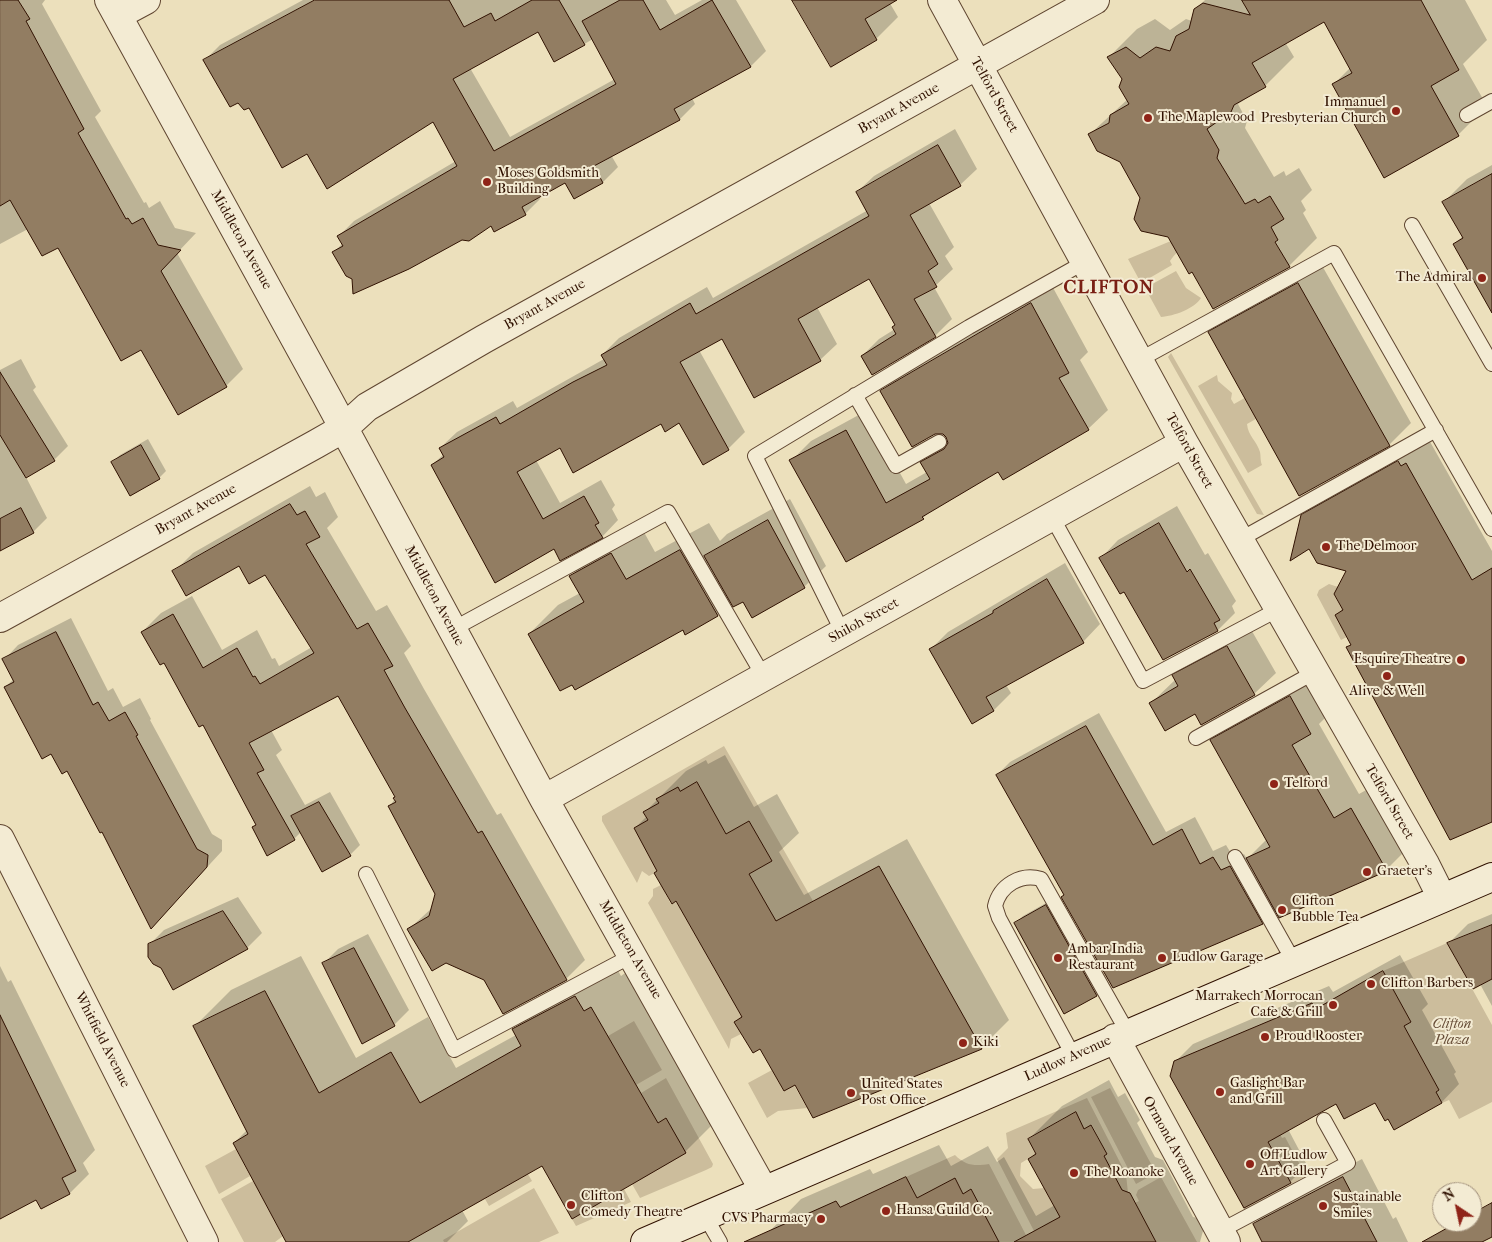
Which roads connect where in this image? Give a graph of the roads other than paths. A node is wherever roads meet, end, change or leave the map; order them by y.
1 (146, 0) edge
2 (942, 0) edge
3 (1095, 0) edge
4 (114, 8) edge
5 (978, 65) junction
6 (1492, 101) edge
7 (1467, 115) dead end
8 (1412, 225) dead end
9 (1085, 262) junction
10 (1139, 360) junction
11 (1492, 364) edge
12 (855, 395) junction
13 (344, 428) junction
14 (1436, 430) junction
15 (939, 442) dead end
16 (1184, 443) junction
17 (1052, 516) junction
18 (1492, 529) edge
19 (1240, 540) junction
20 (1279, 609) junction
21 (0, 618) edge
22 (453, 630) junction
23 (843, 632) junction
24 (1315, 672) junction
25 (764, 677) junction
26 (1196, 738) dead end
27 (544, 799) junction
28 (0, 839) edge
29 (1235, 857) dead end
30 (366, 874) dead end
31 (1492, 877) edge
32 (1442, 898) junction
33 (633, 955) junction
34 (1294, 962) junction
35 (1121, 1036) junction
36 (1074, 1057) junction
37 (1324, 1120) dead end
38 (763, 1189) junction
39 (705, 1216) junction
40 (1223, 1237) edge
41 (655, 1240) edge
42 (204, 1242) edge
43 (720, 1242) edge

1 - 4 street
2 - 5 street, Telford Street
3 - 5 street, Bryant Avenue
4 - 13 street, Middleton Avenue
5 - 9 street, Telford Street
5 - 13 street, Bryant Avenue
6 - 7 lane
8 - 11 lane
9 - 10 street, Telford Street
9 - 12 lane
10 - 14 lane
10 - 16 street, Telford Street
12 - 15 lane
12 - 23 lane
13 - 21 street, Bryant Avenue
13 - 22 street, Middleton Avenue
14 - 18 lane
14 - 19 lane
16 - 17 street, Shiloh Street
16 - 19 street, Telford Street
17 - 20 lane
17 - 23 street, Shiloh Street
19 - 20 street, Telford Street
20 - 24 street, Telford Street
22 - 25 lane
22 - 27 street, Middleton Avenue
23 - 25 street, Shiloh Street
24 - 26 lane
24 - 32 street, Telford Street
25 - 27 street, Shiloh Street
27 - 33 street, Middleton Avenue
28 - 42 street, Whitfield Avenue
29 - 34 lane
30 - 33 lane
31 - 32 street, Ludlow Avenue
32 - 34 street, Ludlow Avenue
33 - 38 street, Middleton Avenue
34 - 35 street, Ludlow Avenue
35 - 36 street, Ludlow Avenue
35 - 36 lane
35 - 40 street, Ormond Avenue
36 - 38 street, Ludlow Avenue
37 - 40 lane
38 - 39 street, Ludlow Avenue
39 - 41 street, Ludlow Avenue
39 - 43 lane

